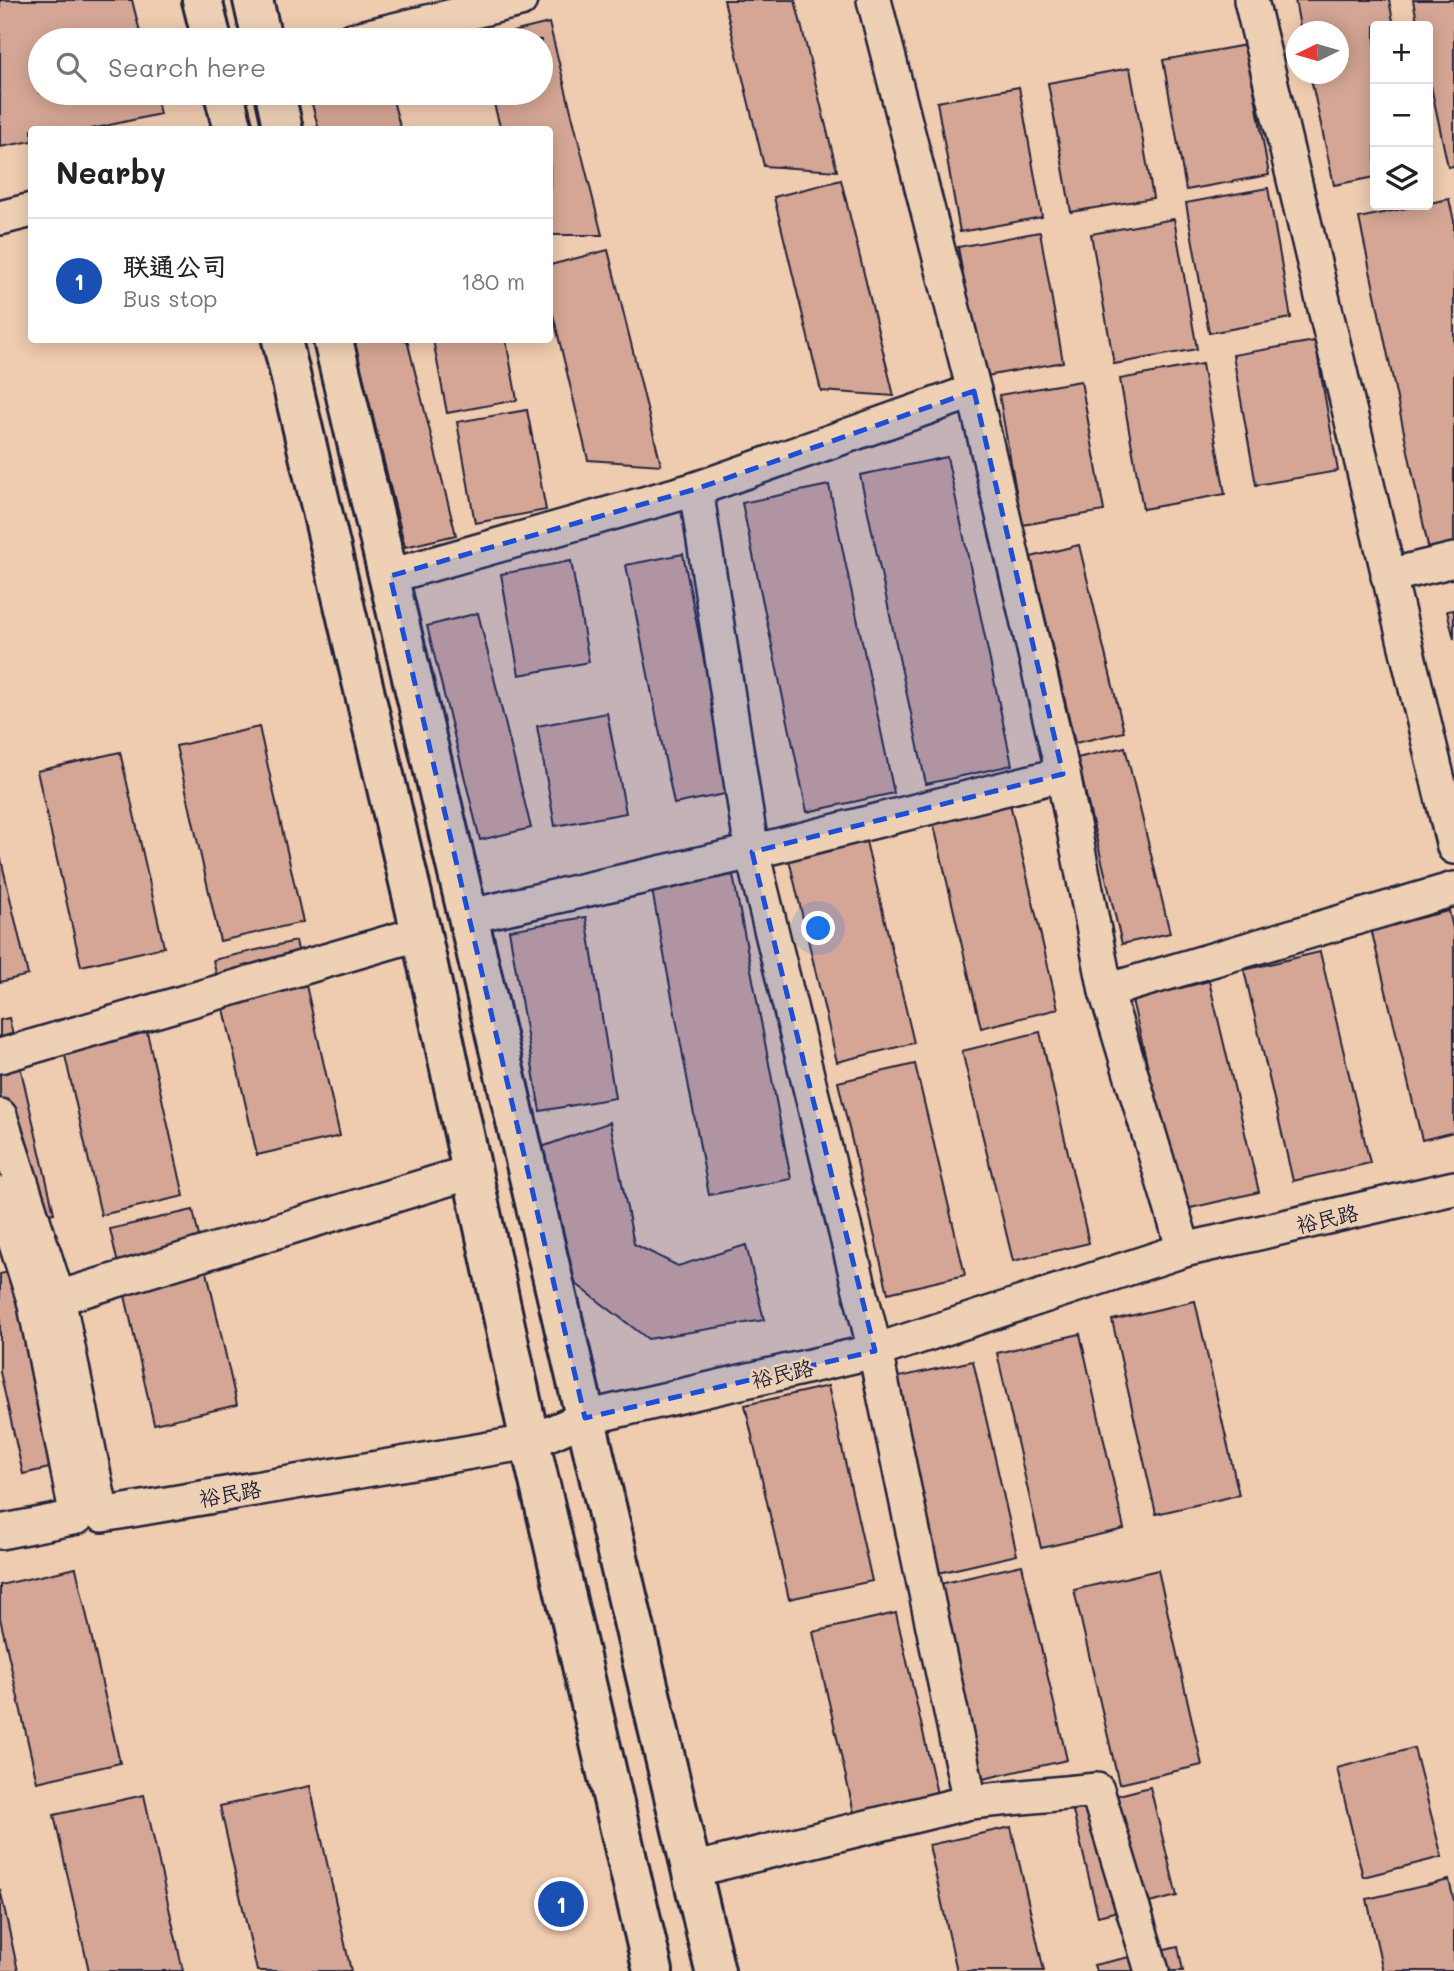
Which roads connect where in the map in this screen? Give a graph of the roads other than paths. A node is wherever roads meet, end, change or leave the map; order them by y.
1 (202, 0) edge
2 (253, 0) edge
3 (520, 0) edge
4 (874, 0) edge
5 (1251, 0) edge
6 (209, 28) edge
7 (259, 28) edge
8 (402, 28) edge
9 (227, 105) edge
10 (278, 105) edge
11 (232, 126) edge
12 (282, 126) edge
13 (28, 212) edge
14 (0, 218) edge
15 (283, 343) edge
16 (334, 343) edge
17 (974, 391) junction
18 (696, 489) junction
19 (1454, 560) edge
20 (390, 576) junction
21 (1388, 576) junction
22 (1063, 774) junction
23 (1454, 847) edge
24 (752, 852) junction
25 (1454, 889) edge
26 (470, 916) junction
27 (421, 933) junction
28 (1106, 991) junction
29 (0, 1056) edge
30 (0, 1116) edge
31 (474, 1171) junction
32 (1454, 1188) edge
33 (0, 1194) edge
34 (1184, 1250) junction
35 (46, 1299) junction
36 (875, 1351) junction
37 (585, 1418) junction
38 (530, 1442) junction
39 (90, 1516) junction
40 (0, 1532) edge
41 (970, 1801) junction
42 (692, 1870) junction
43 (653, 1971) edge
44 (715, 1971) edge
45 (1152, 1971) edge

1 - 6 street
2 - 7 street
3 - 8 street
4 - 17 street
5 - 21 street
9 - 11 street
10 - 12 street
13 - 14 street
15 - 27 street
16 - 20 street
17 - 18 street
17 - 22 street
18 - 20 street
18 - 24 street
19 - 21 street
20 - 26 street
21 - 23 street
22 - 24 street
22 - 28 street
24 - 26 street
24 - 36 street
25 - 28 street
26 - 37 street
27 - 29 street
27 - 31 street
28 - 34 street
30 - 35 street
31 - 35 street
31 - 38 street
32 - 34 street, 裕民路
33 - 35 street
34 - 36 street, 裕民路
35 - 39 street
36 - 37 street, 裕民路
36 - 41 street
37 - 38 street, 裕民路
37 - 42 street
38 - 39 street, 裕民路
38 - 43 street
39 - 40 street, 裕民路
41 - 42 street
41 - 45 street
42 - 44 street

